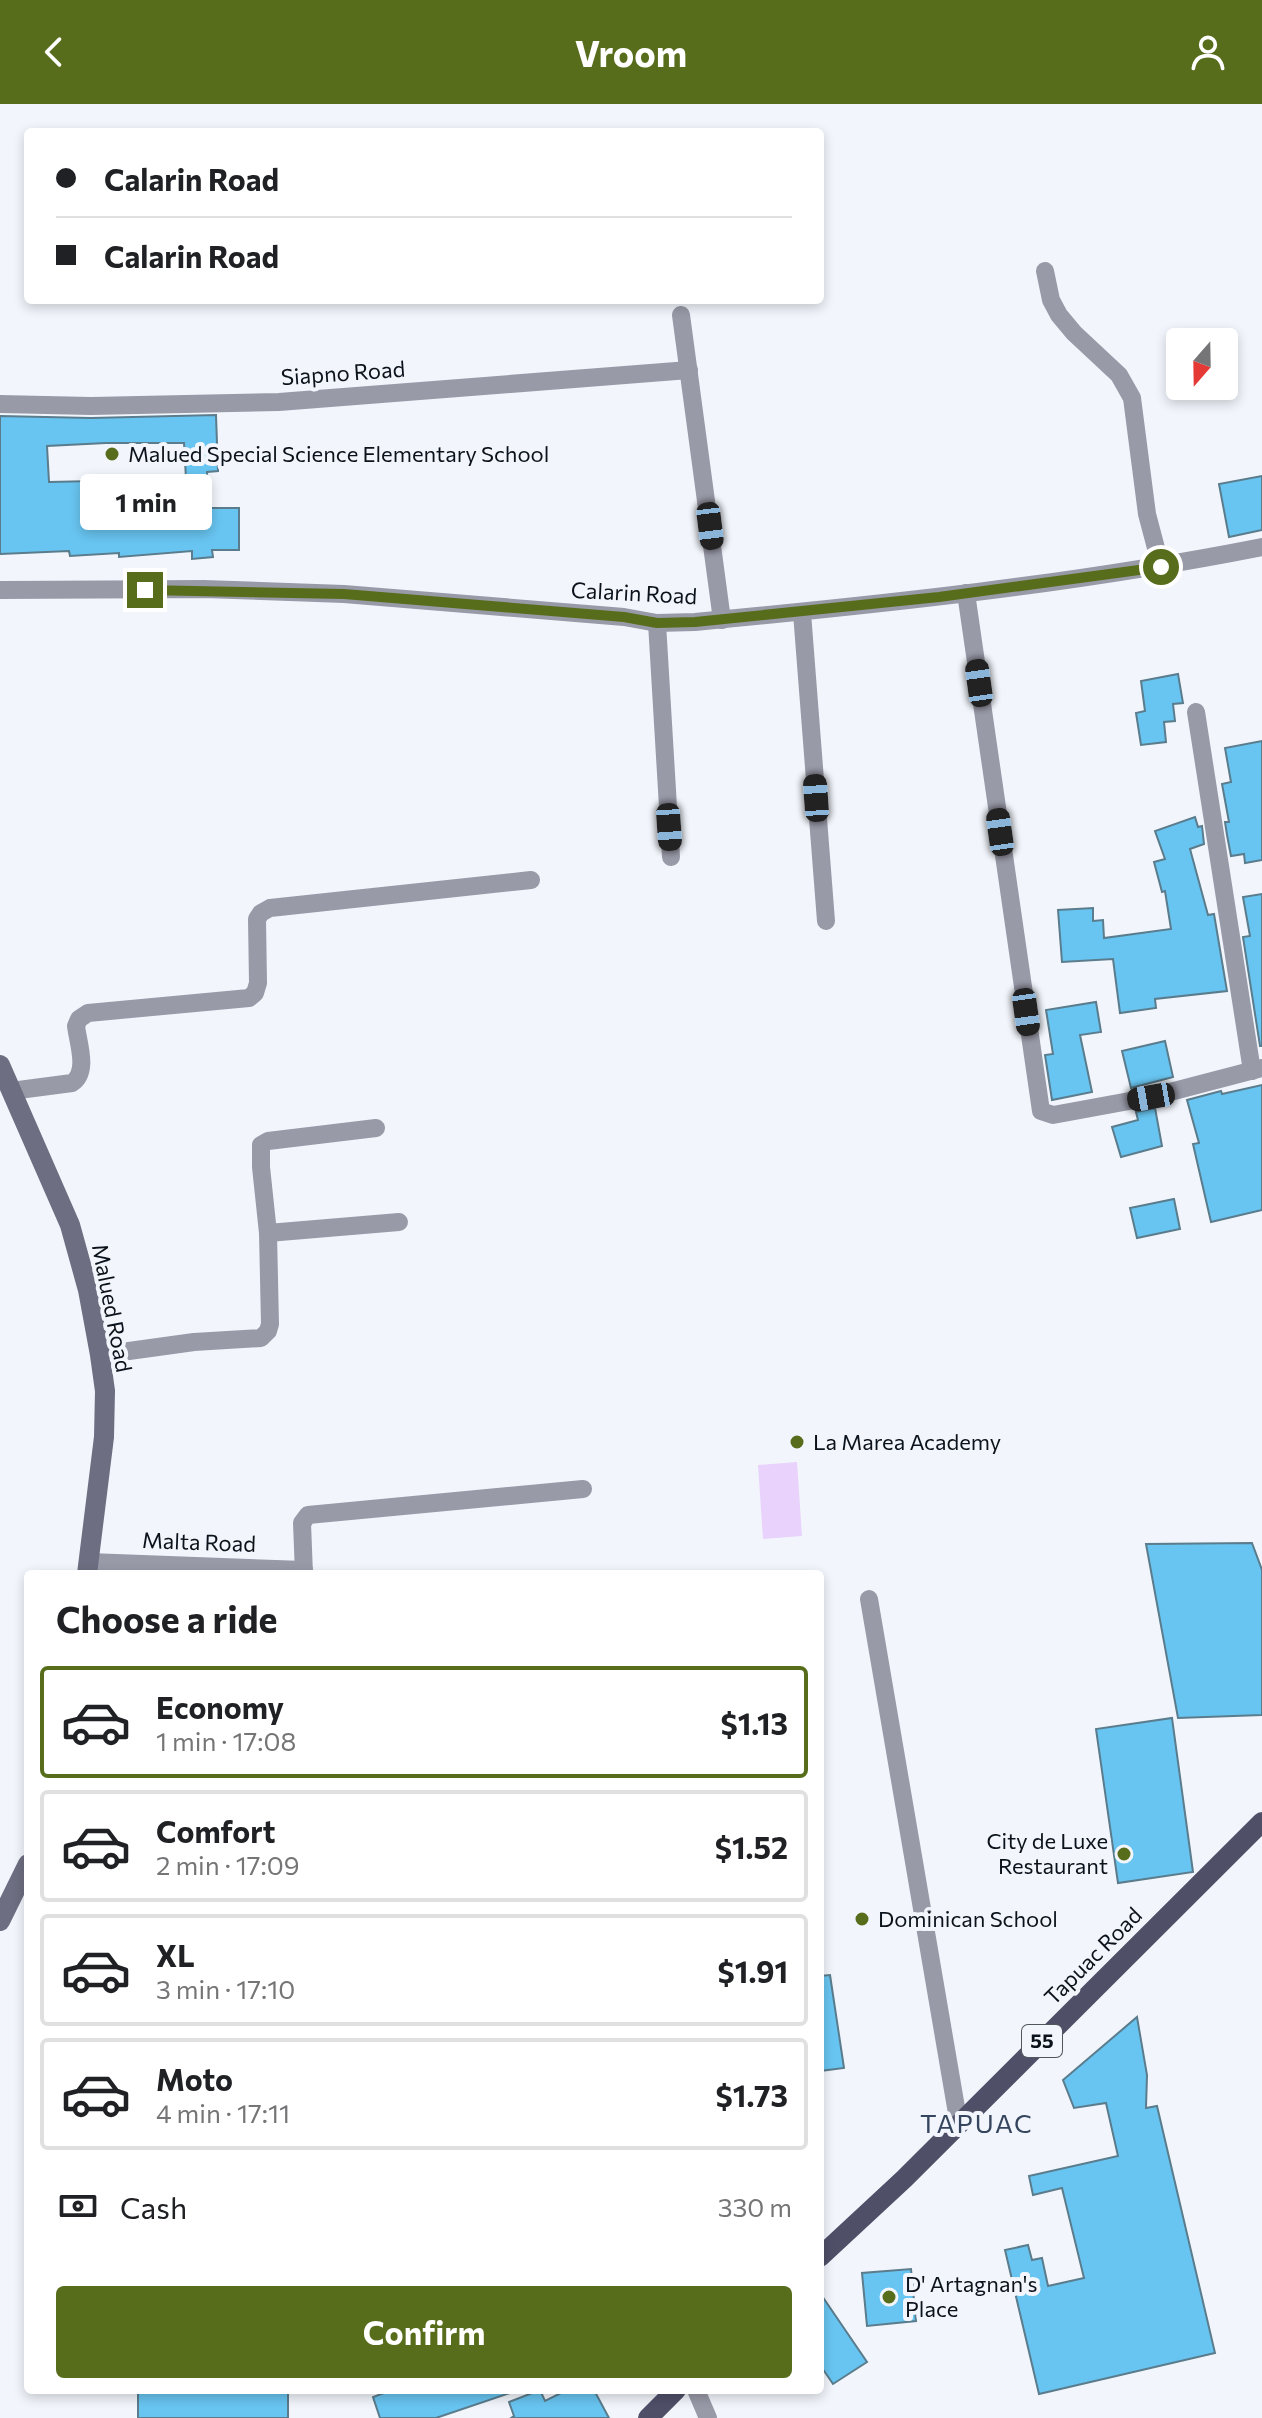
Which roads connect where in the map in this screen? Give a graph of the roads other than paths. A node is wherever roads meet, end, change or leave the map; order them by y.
1 (1045, 271) dead end
2 (681, 315) dead end
3 (689, 370) junction
4 (0, 404) edge
5 (1262, 547) edge
6 (1161, 567) junction
7 (0, 590) edge
8 (966, 593) junction
9 (802, 613) junction
10 (722, 620) junction
11 (657, 623) junction
12 (1196, 712) dead end
13 (671, 857) dead end
14 (531, 880) dead end
15 (826, 921) dead end
16 (0, 1065) edge
17 (1257, 1070) edge
18 (11, 1091) junction
19 (376, 1128) dead end
20 (399, 1222) dead end
21 (268, 1233) junction
22 (100, 1355) junction
23 (583, 1489) dead end
24 (88, 1568) edge
25 (196, 1570) edge
26 (304, 1570) edge
27 (869, 1599) dead end
28 (1262, 1822) edge
29 (24, 1872) edge
30 (0, 1921) edge
31 (959, 2125) junction
32 (824, 2253) edge
33 (672, 2394) edge
34 (698, 2394) edge
35 (648, 2418) edge
36 (708, 2418) edge

1 - 6 street
2 - 3 street
3 - 4 street, Siapno Road
3 - 10 street
5 - 6 street, Calarin Road
6 - 8 street, Calarin Road
7 - 11 street, Calarin Road
8 - 9 street, Calarin Road
8 - 17 street
9 - 10 street, Calarin Road
9 - 15 street
10 - 11 street, Calarin Road
11 - 13 street
12 - 17 street
14 - 18 street
16 - 18 street, Malued Road
18 - 22 street, Malued Road
19 - 21 street
20 - 21 street
21 - 22 street
22 - 24 street, Malued Road
23 - 26 street
24 - 25 street, Malta Road
27 - 31 street
28 - 31 main road, Tapuac Road / 55
29 - 30 street
31 - 32 main road, Tapuac Road / 55
33 - 35 main road
34 - 36 street

